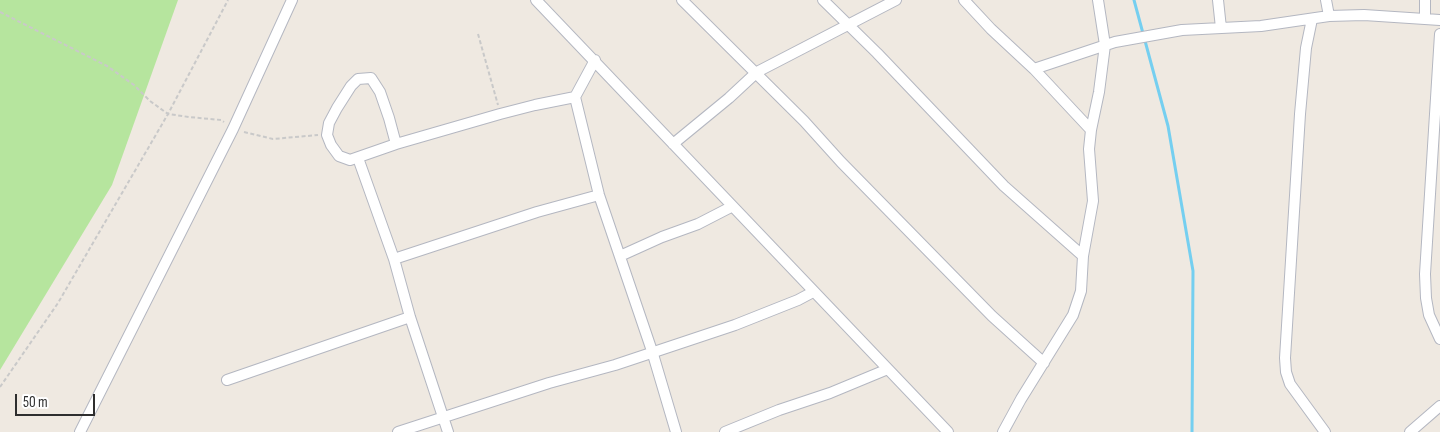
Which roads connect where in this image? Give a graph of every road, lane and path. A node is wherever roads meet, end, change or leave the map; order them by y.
1 (228, 0) edge
2 (292, 0) edge
3 (536, 0) edge
4 (682, 0) edge
5 (823, 0) edge
6 (896, 0) edge
7 (964, 0) edge
8 (1098, 0) edge
9 (1218, 0) edge
10 (1326, 0) edge
11 (1425, 0) edge
12 (0, 12) edge
13 (1329, 16) junction
14 (1312, 19) junction
15 (1425, 19) junction
16 (1440, 20) edge
17 (848, 25) junction
18 (1222, 28) junction
19 (478, 34) dead end
20 (1440, 34) edge
21 (1105, 45) junction
22 (595, 60) junction
23 (1034, 69) junction
24 (757, 72) junction
25 (575, 97) junction
26 (168, 114) junction
27 (500, 114) junction
28 (233, 129) junction
29 (1091, 130) junction
30 (327, 135) junction
31 (396, 144) junction
32 (674, 144) junction
33 (358, 158) junction
34 (599, 195) junction
35 (731, 207) junction
36 (620, 256) junction
37 (1084, 256) junction
38 (394, 258) junction
39 (813, 292) junction
40 (410, 317) junction
41 (1440, 339) edge
42 (652, 351) junction
43 (1044, 363) junction
44 (888, 368) junction
45 (227, 380) dead end
46 (0, 387) edge
47 (1440, 406) edge
48 (443, 417) junction
49 (80, 432) edge
50 (398, 432) edge
51 (448, 432) edge
52 (676, 432) edge
53 (725, 432) edge
54 (948, 432) edge
55 (1003, 432) edge
56 (1325, 432) edge
57 (1410, 432) edge

1 - 26 path
2 - 28 street
3 - 22 street
4 - 24 street
5 - 17 street
6 - 17 street
7 - 23 street
8 - 21 street
9 - 18 street
10 - 13 street
11 - 15 street
12 - 26 path
13 - 14 street
13 - 15 street
14 - 18 street
14 - 56 street
15 - 16 street
17 - 24 street
17 - 37 street
18 - 21 street
19 - 27 path
20 - 41 street
21 - 23 street
21 - 29 street
22 - 25 street
22 - 32 street
23 - 29 street
24 - 32 street
24 - 43 street
25 - 27 street
25 - 34 street
26 - 28 path
26 - 46 path
27 - 31 street
28 - 30 path
28 - 49 street
29 - 37 street
30 - 31 street
30 - 33 street
31 - 33 street
32 - 35 street
33 - 38 street
34 - 36 street
34 - 38 street
35 - 36 street
35 - 39 street
36 - 42 street
37 - 43 street
38 - 40 street
39 - 42 street
39 - 44 street
40 - 45 street
40 - 48 street
42 - 48 street
42 - 52 street
43 - 55 street
44 - 53 street
44 - 54 street
47 - 57 street
48 - 50 street
48 - 51 street

